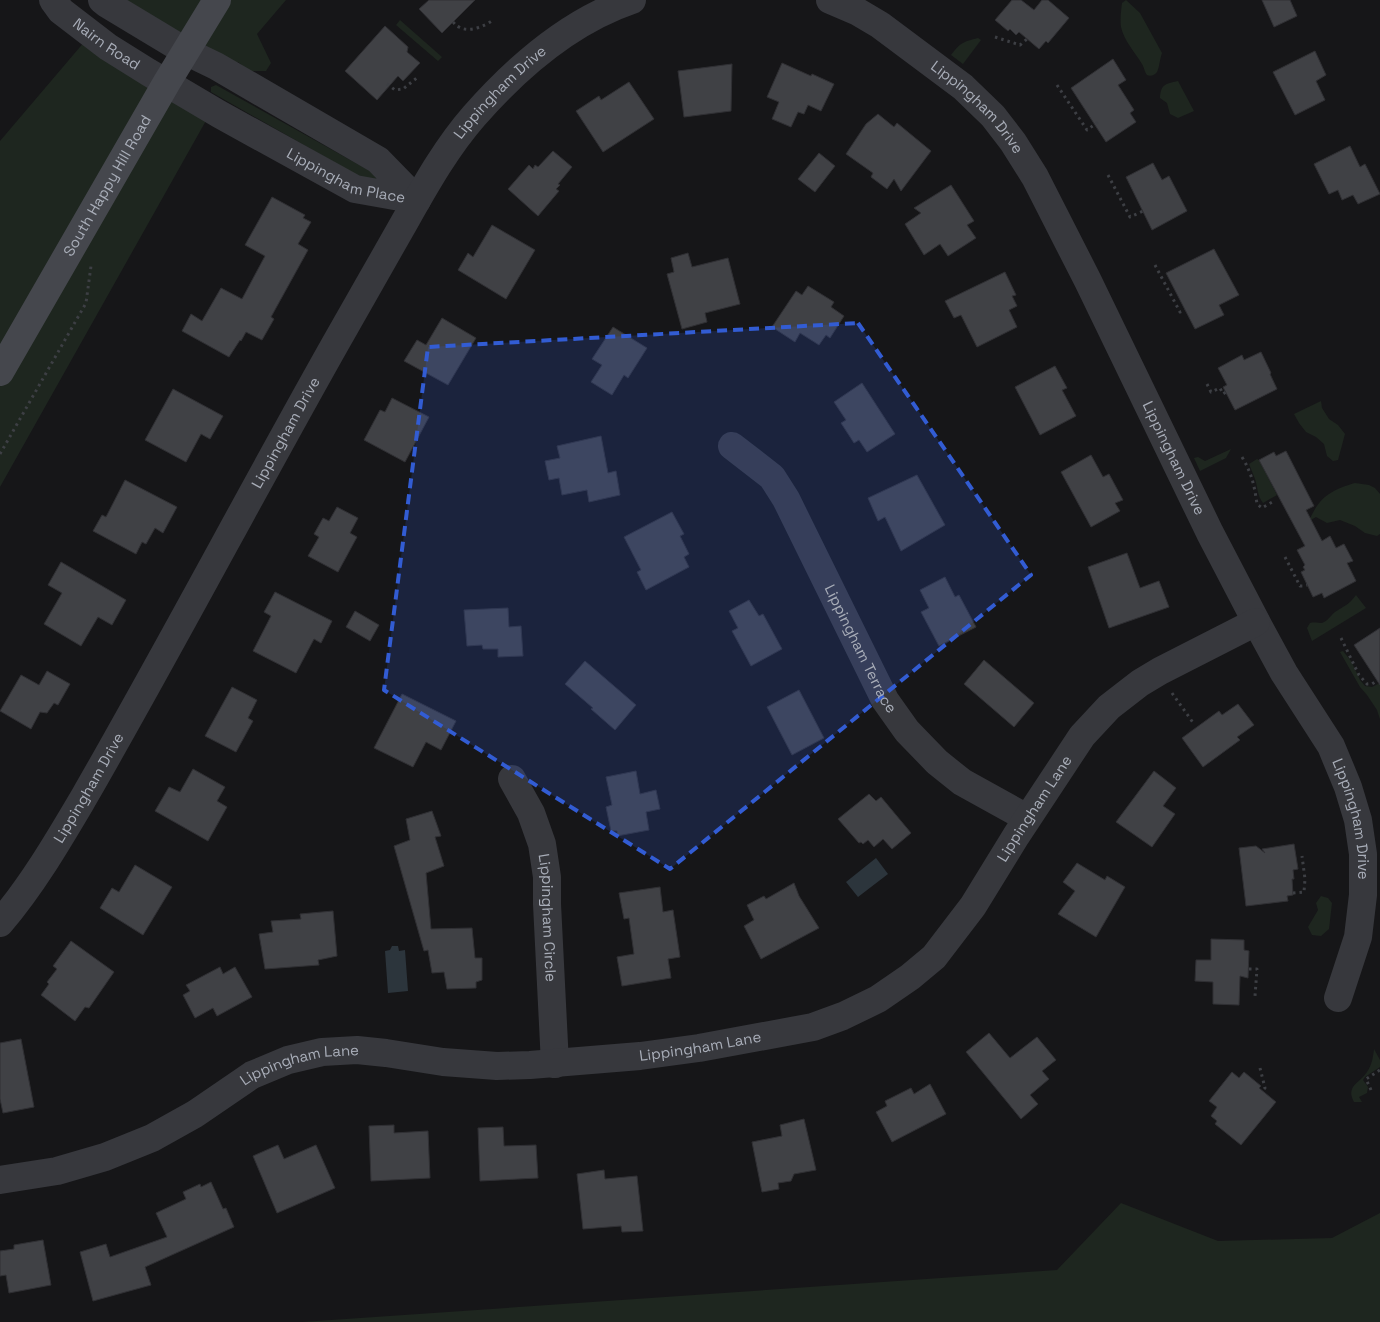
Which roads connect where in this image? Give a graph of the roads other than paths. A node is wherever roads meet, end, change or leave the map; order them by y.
1 (53, 0) edge
2 (102, 0) edge
3 (217, 0) edge
4 (632, 0) edge
5 (830, 0) edge
6 (185, 51) junction
7 (167, 82) junction
8 (417, 200) junction
9 (0, 372) edge
10 (732, 446) dead end
11 (1256, 622) junction
12 (512, 779) dead end
13 (1027, 818) junction
14 (0, 923) edge
15 (1338, 998) dead end
16 (555, 1064) junction
17 (0, 1180) edge

1 - 7 street, Nairn Road
2 - 6 street
3 - 6 street, South Happy Hill Road
4 - 8 street, Lippingham Drive
5 - 11 street, Lippingham Drive
6 - 7 street, South Happy Hill Road
6 - 8 street, Lippingham Place
7 - 8 street, Lippingham Place
7 - 9 street, South Happy Hill Road
8 - 14 street, Lippingham Drive
10 - 13 street, Lippingham Terrace
11 - 13 street, Lippingham Lane
11 - 15 street, Lippingham Drive
12 - 16 street, Lippingham Circle
13 - 16 street, Lippingham Lane
16 - 17 street, Lippingham Lane

